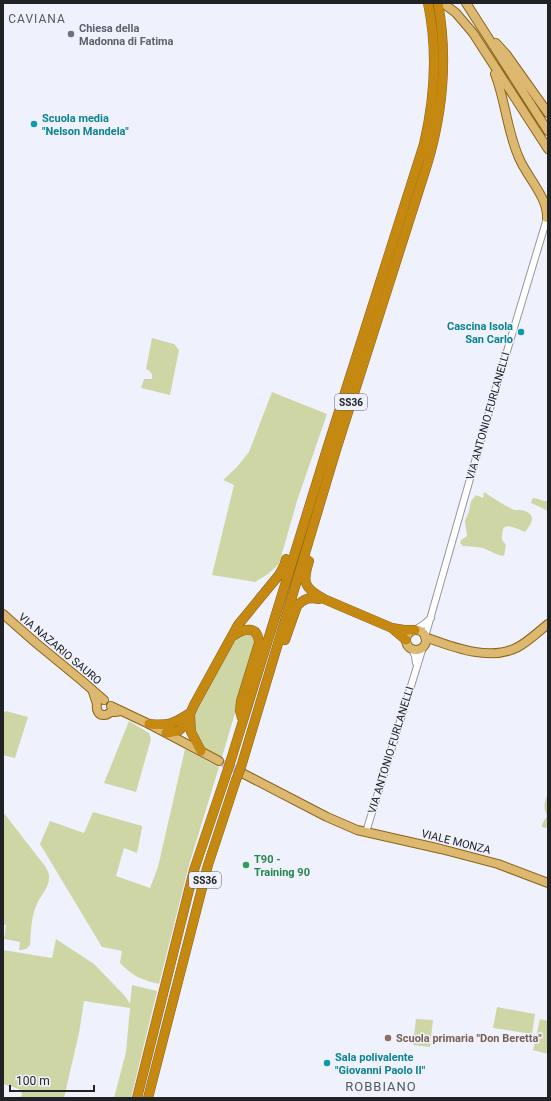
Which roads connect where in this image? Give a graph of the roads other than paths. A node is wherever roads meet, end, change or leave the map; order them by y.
1 (428, 3) edge
2 (438, 3) edge
3 (443, 3) edge
4 (466, 3) edge
5 (481, 26) junction
6 (438, 34) junction
7 (490, 60) junction
8 (537, 98) junction
9 (548, 100) edge
10 (548, 113) edge
11 (548, 131) edge
12 (548, 149) edge
13 (544, 195) edge
14 (548, 217) edge
15 (330, 470) junction
16 (312, 494) junction
17 (324, 600) junction
18 (3, 614) edge
19 (431, 618) junction
20 (548, 624) edge
21 (392, 628) junction
22 (415, 630) junction
23 (233, 636) junction
24 (406, 640) junction
25 (424, 643) junction
26 (412, 649) junction
27 (272, 664) junction
28 (416, 667) junction
29 (100, 702) junction
30 (110, 709) junction
31 (190, 713) junction
32 (243, 721) junction
33 (177, 722) junction
34 (149, 724) junction
35 (171, 734) junction
36 (201, 752) junction
37 (219, 761) tunnel mouth
38 (240, 774) junction
39 (366, 832) junction
40 (548, 883) edge
41 (137, 1098) edge
42 (148, 1098) edge

1 - 6 highway, SS36
2 - 6 highway, SS36
3 - 7 main road
4 - 5 main road
5 - 8 main road
5 - 11 main road
6 - 15 highway, SS36
6 - 16 highway, SS36
7 - 12 main road
7 - 13 main road
8 - 9 main road
8 - 10 main road
13 - 14 main road
14 - 19 street, VIA ANTONIO FURLANELLI
15 - 17 highway
15 - 27 highway, SS36
16 - 23 highway
16 - 32 highway, SS36
17 - 21 highway
17 - 27 highway
18 - 29 main road, VIA NAZARIO SAURO
19 - 22 street
19 - 25 street, VIA ANTONIO FURLANELLI
20 - 25 main road
21 - 22 highway
21 - 24 highway
22 - 24 main road
22 - 25 main road
23 - 31 highway
23 - 32 highway
24 - 26 main road
25 - 26 main road
25 - 28 street, VIA ANTONIO FURLANELLI
26 - 28 street, VIA ANTONIO FURLANELLI
27 - 38 highway, SS36
28 - 39 street, VIA ANTONIO FURLANELLI
29 - 30 main road
29 - 30 main road
30 - 34 main road
31 - 33 highway
31 - 35 highway
31 - 36 highway
32 - 41 highway, SS36, bridge
33 - 34 highway
33 - 35 highway
34 - 35 main road
35 - 36 main road
36 - 37 main road
38 - 39 main road, VIALE MONZA
38 - 42 highway, SS36
39 - 40 main road, VIALE MONZA

